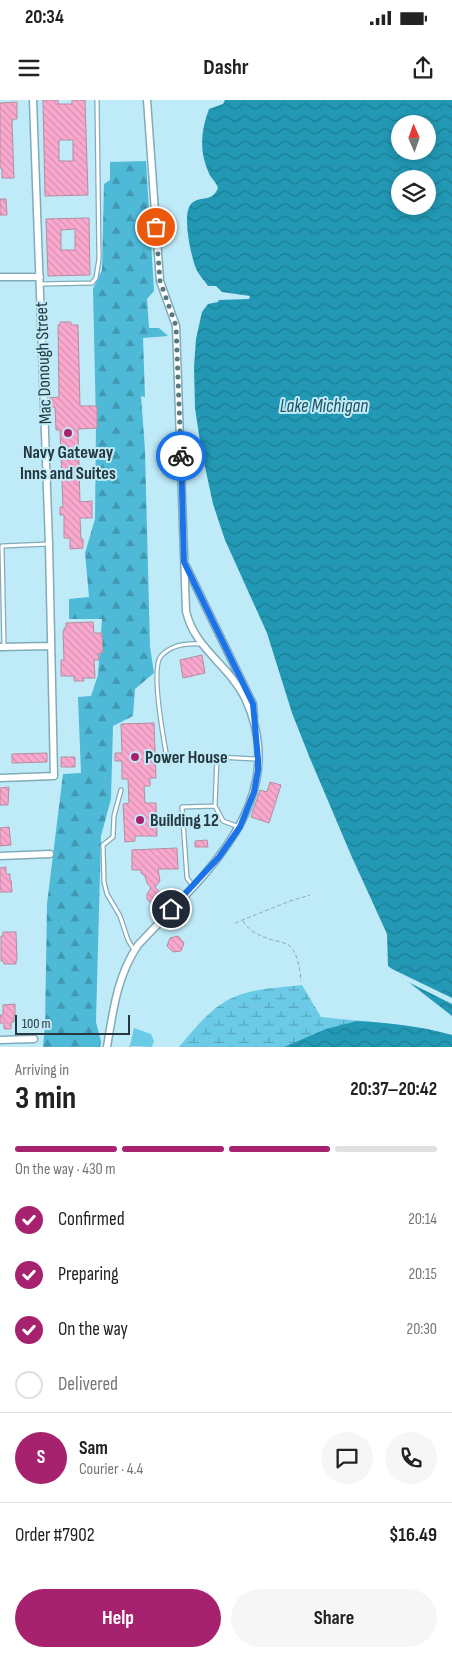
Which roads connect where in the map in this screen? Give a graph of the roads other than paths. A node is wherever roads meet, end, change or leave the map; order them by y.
1 (33, 100) edge
2 (97, 100) edge
3 (147, 100) edge
4 (0, 277) edge
5 (40, 277) junction
6 (40, 284) junction
7 (49, 544) junction
8 (184, 562) junction
9 (201, 644) junction
10 (50, 646) junction
11 (2, 647) edge
12 (255, 730) junction
13 (167, 758) dead end
14 (258, 759) junction
15 (0, 778) edge
16 (121, 790) dead end
17 (215, 806) junction
18 (240, 827) junction
19 (50, 854) dead end
20 (0, 856) edge
21 (193, 886) junction
22 (134, 950) junction
23 (34, 1039) dead end
24 (0, 1040) edge
25 (107, 1047) edge

1 - 5 street, Mac Donough Street
2 - 6 lane
3 - 8 street
4 - 5 street
5 - 6 street, Mac Donough Street
6 - 7 street, Mac Donough Street
7 - 10 street, Mac Donough Street
7 - 11 lane
8 - 9 street
8 - 12 street
9 - 12 street
9 - 13 lane
10 - 11 street
10 - 15 street, Mac Donough Street
12 - 14 street
14 - 17 lane
14 - 18 street
16 - 22 lane
17 - 18 lane
17 - 21 lane
18 - 21 street
19 - 20 street
21 - 22 street
22 - 25 street
23 - 24 street

